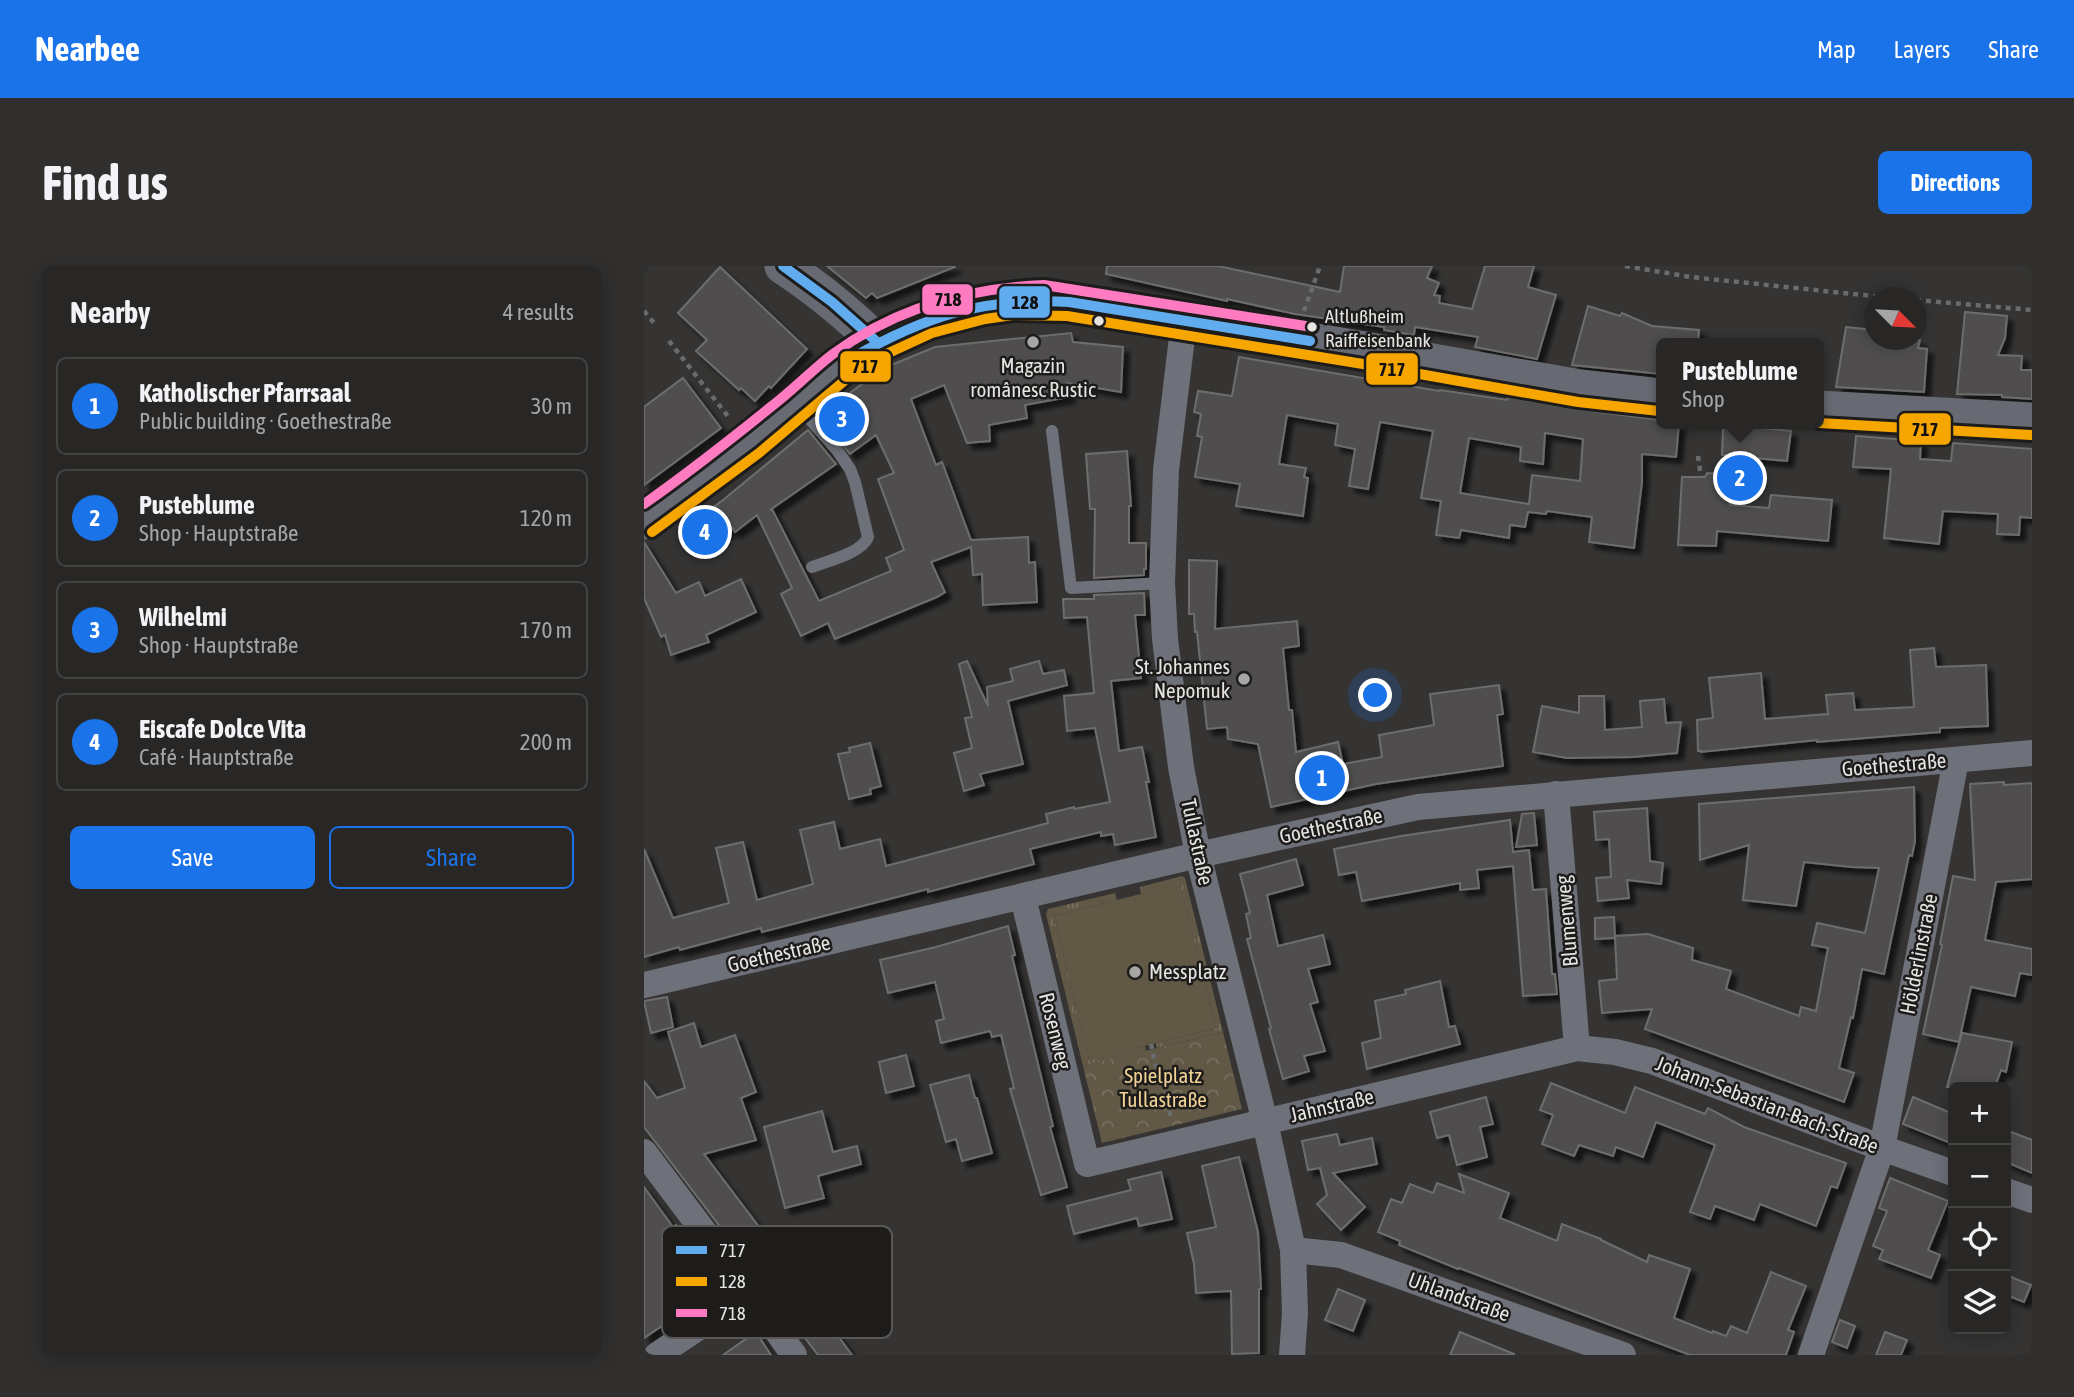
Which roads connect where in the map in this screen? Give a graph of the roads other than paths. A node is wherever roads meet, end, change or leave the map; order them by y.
1 (775, 266) edge
2 (783, 266) edge
3 (1184, 321) junction
4 (865, 350) junction
5 (1656, 396) edge
6 (796, 404) junction
7 (1824, 409) edge
8 (2032, 421) edge
9 (1052, 431) dead end
10 (644, 521) edge
11 (811, 567) dead end
12 (1162, 583) junction
13 (2032, 753) edge
14 (1956, 760) junction
15 (1556, 794) junction
16 (1198, 856) junction
17 (1023, 897) junction
18 (644, 985) edge
19 (1577, 1048) junction
20 (1265, 1122) junction
21 (1882, 1148) junction
22 (644, 1152) edge
23 (1087, 1164) joint
24 (1948, 1171) edge
25 (2011, 1193) edge
26 (2032, 1200) edge
27 (700, 1226) edge
28 (1293, 1250) junction
29 (682, 1338) edge
30 (782, 1338) edge
31 (657, 1355) edge
32 (794, 1355) edge
33 (1292, 1355) edge
34 (1623, 1355) edge
35 (1811, 1355) edge

1 - 4 street
2 - 4 street
3 - 4 street
3 - 5 street
3 - 12 street, Tullastraße
4 - 6 street
6 - 10 street
6 - 11 lane
7 - 8 street
9 - 12 lane
12 - 16 street, Tullastraße
13 - 14 street, Goethestraße
14 - 15 street, Goethestraße
14 - 21 street, Hölderlinstraße
15 - 16 street, Goethestraße
15 - 19 street, Blumenweg
16 - 17 street, Goethestraße
16 - 20 street, Tullastraße
17 - 18 street, Goethestraße
17 - 23 street, Rosenweg
19 - 20 street, Jahnstraße
19 - 21 street, Johann-Sebastian-Bach-Straße
20 - 23 street, Jahnstraße
20 - 28 street, Tullastraße
21 - 24 street, Johann-Sebastian-Bach-Straße
21 - 35 street, Hölderlinstraße
22 - 27 street
25 - 26 street
28 - 33 street, Tullastraße
28 - 34 street, Uhlandstraße
29 - 31 street
30 - 32 street

